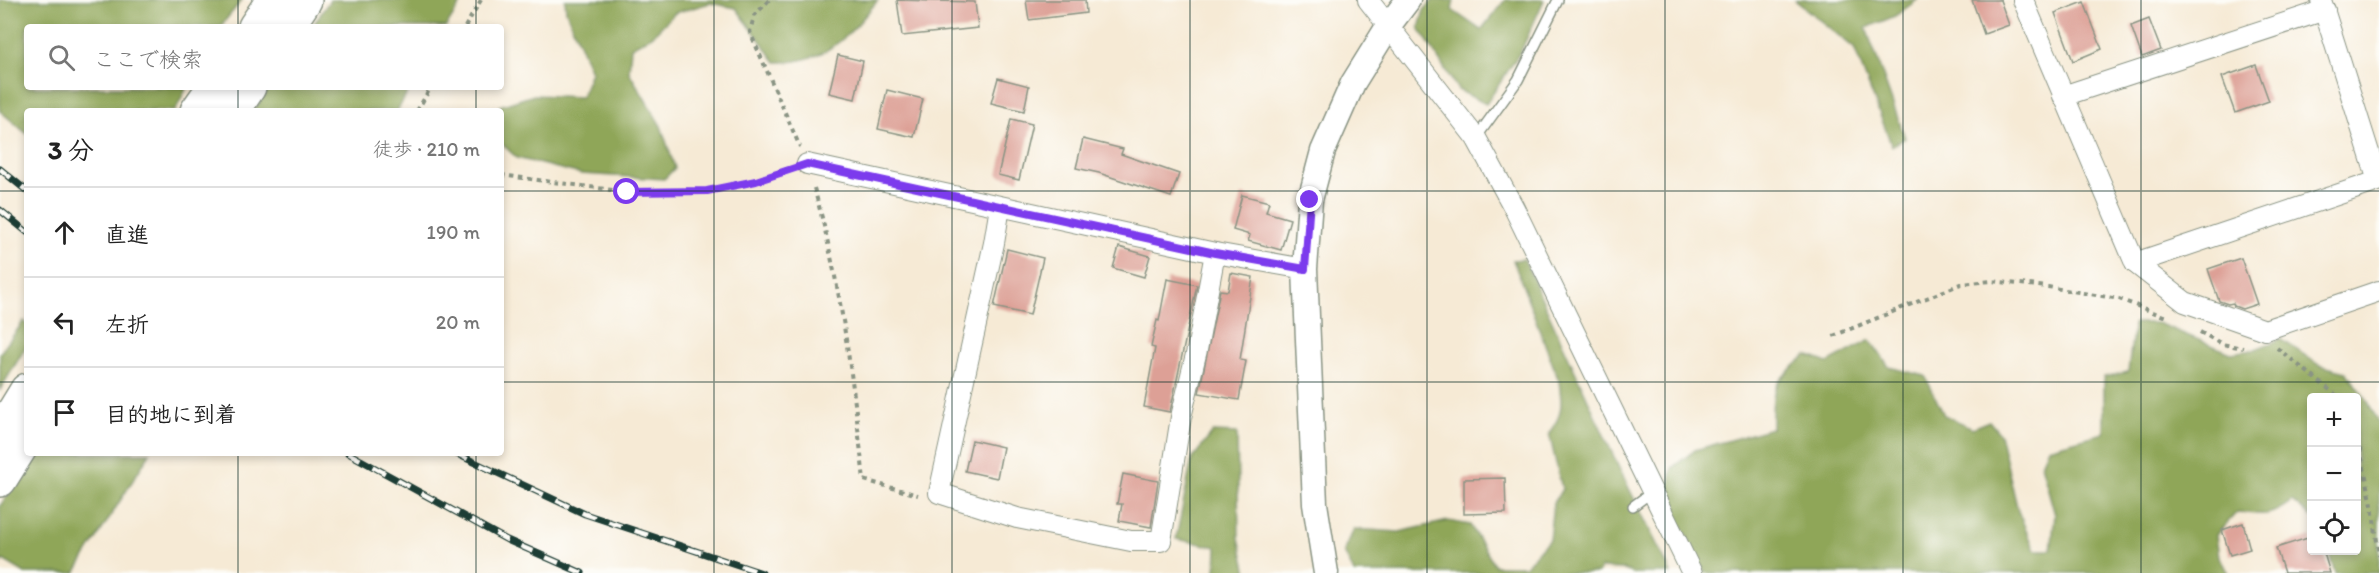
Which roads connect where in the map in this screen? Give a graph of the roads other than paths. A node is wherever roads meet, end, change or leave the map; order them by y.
1 (273, 0) edge
2 (305, 0) edge
3 (1368, 0) edge
4 (1408, 0) edge
5 (1558, 0) edge
6 (2023, 0) edge
7 (2323, 5) edge
8 (257, 24) edge
9 (289, 24) edge
10 (1389, 25) junction
11 (212, 90) edge
12 (247, 90) edge
13 (2063, 96) junction
14 (199, 108) edge
15 (235, 108) edge
16 (1476, 138) junction
17 (807, 164) road end
18 (1000, 207) junction
19 (1215, 253) junction
20 (2135, 263) junction
21 (1305, 269) junction
22 (2379, 291) edge
23 (24, 395) edge
24 (0, 434) edge
25 (24, 443) edge
26 (0, 480) edge
27 (1652, 492) junction
28 (1633, 507) dead end
29 (1326, 573) edge
30 (1692, 573) edge

1 - 8 highway
2 - 9 highway
3 - 10 street
4 - 10 street
5 - 16 lane
6 - 13 street
7 - 13 street
7 - 20 street
10 - 16 street
10 - 21 street
11 - 14 highway
12 - 15 highway
13 - 20 street
16 - 27 street
17 - 18 street
18 - 19 street
18 - 19 street
19 - 21 street
20 - 22 street
21 - 29 street
23 - 24 highway
25 - 26 highway
27 - 28 lane
27 - 30 street

